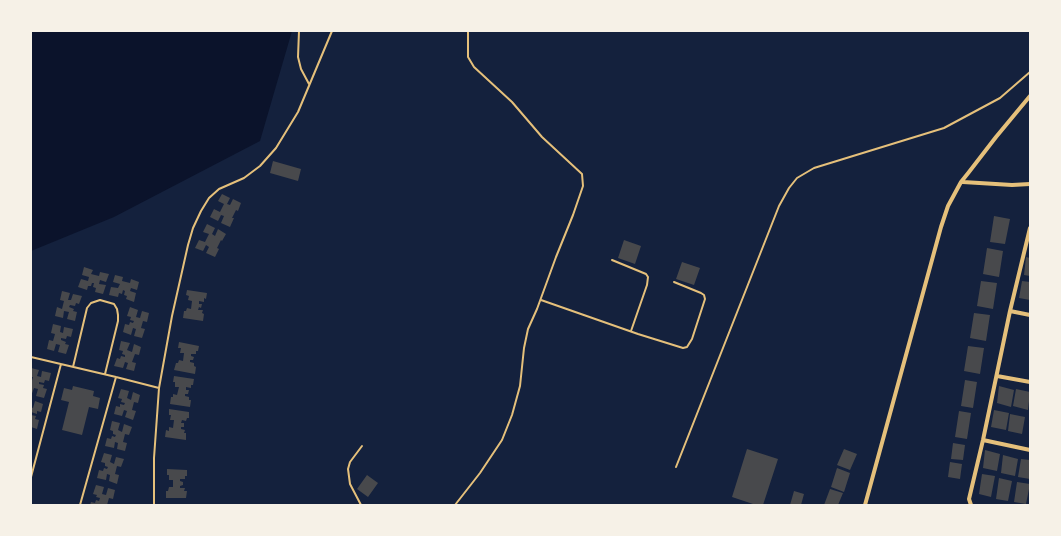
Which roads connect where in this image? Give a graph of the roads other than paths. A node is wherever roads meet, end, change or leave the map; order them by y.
1 (299, 31) edge
2 (332, 31) edge
3 (468, 31) edge
4 (309, 86) junction
5 (1030, 96) edge
6 (962, 182) junction
7 (1030, 184) edge
8 (1030, 228) edge
9 (1028, 246) edge
10 (612, 260) dead end
11 (674, 282) dead end
12 (540, 300) junction
13 (1010, 311) junction
14 (1030, 315) edge
15 (631, 331) junction
16 (31, 357) edge
17 (61, 364) junction
18 (73, 367) junction
19 (105, 374) junction
20 (998, 376) junction
21 (116, 377) junction
22 (1030, 382) edge
23 (159, 388) junction
24 (984, 440) junction
25 (362, 446) dead end
26 (1030, 450) edge
27 (31, 477) edge
28 (80, 505) edge
29 (154, 505) edge
30 (361, 505) edge
31 (455, 505) edge
32 (865, 505) edge
33 (971, 505) edge

1 - 4 lane
2 - 4 lane
3 - 12 lane
4 - 23 lane
5 - 6 street
6 - 7 street
6 - 32 street
8 - 9 street
9 - 13 street
10 - 15 lane
11 - 15 lane
12 - 15 lane
12 - 31 lane
13 - 14 street
13 - 20 street
16 - 17 lane
17 - 18 lane
17 - 27 lane
18 - 19 lane
18 - 19 lane
19 - 21 lane
20 - 22 street
20 - 24 street
21 - 23 lane
21 - 28 lane
23 - 29 lane
24 - 26 street
24 - 33 street
25 - 30 lane

